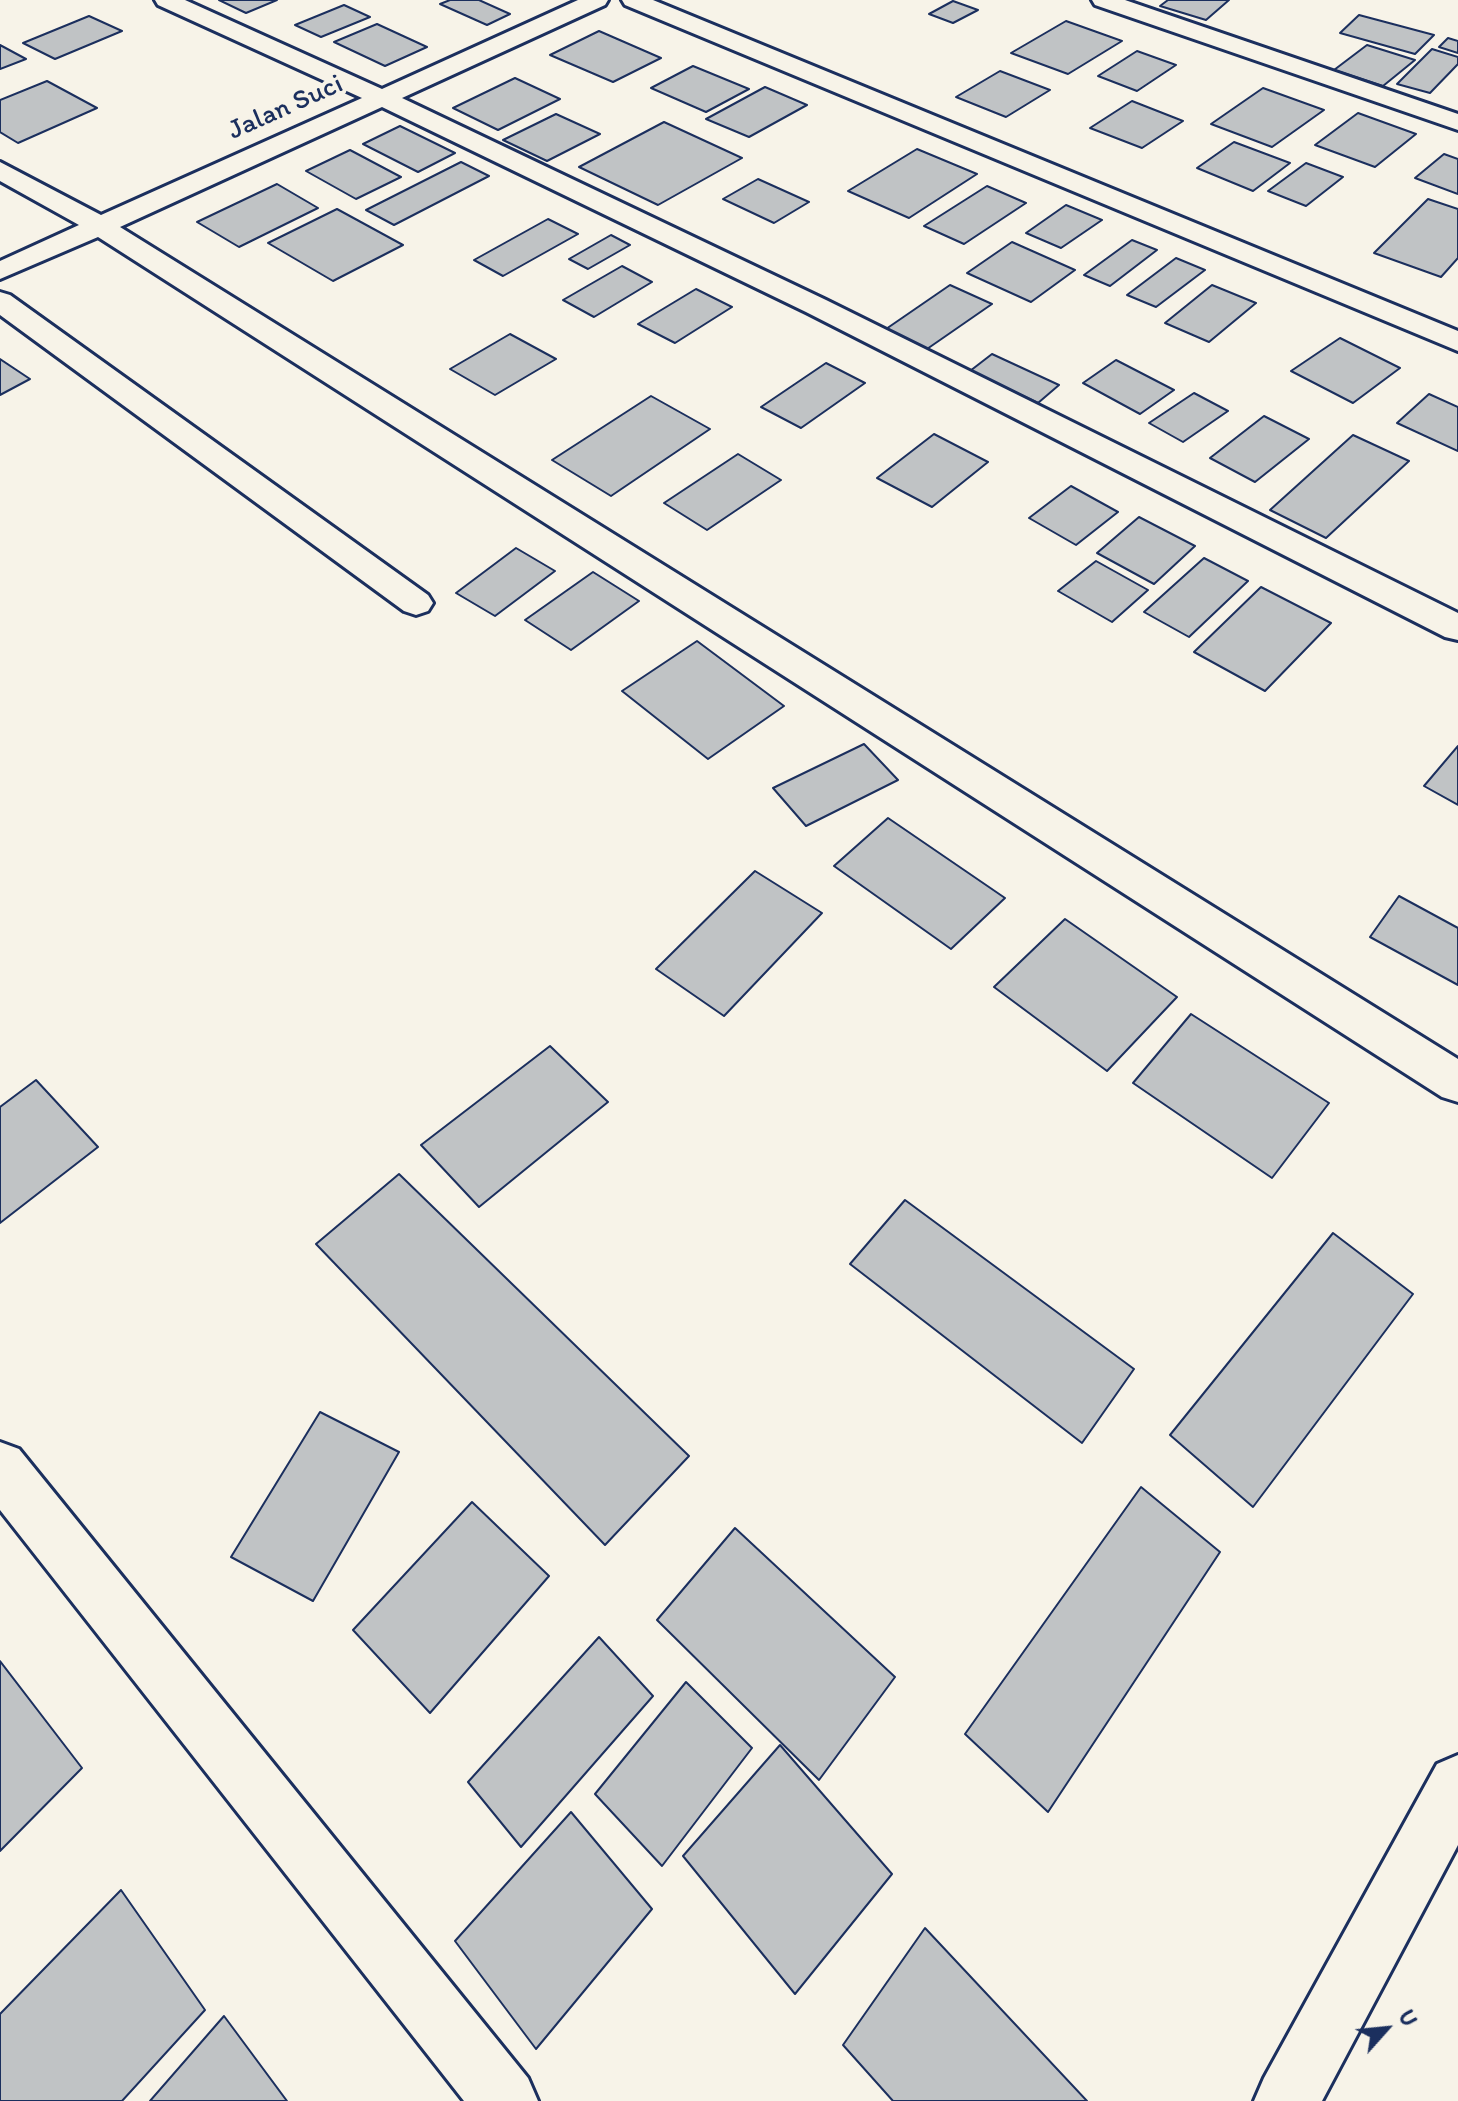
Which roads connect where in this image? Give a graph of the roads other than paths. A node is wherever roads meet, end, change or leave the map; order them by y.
1 (166, 0) edge
2 (597, 0) edge
3 (633, 0) edge
4 (1103, 0) edge
5 (384, 97) junction
6 (1458, 122) edge
7 (0, 170) edge
8 (100, 226) junction
9 (0, 271) edge
10 (0, 301) edge
11 (1458, 342) edge
12 (416, 603) dead end
13 (1458, 628) edge
14 (1458, 1083) edge
15 (0, 1468) edge
16 (1452, 1813) edge
17 (505, 2101) edge
18 (1287, 2101) edge

1 - 5 street
2 - 5 street, Jalan Suci
3 - 11 street
4 - 6 street
5 - 8 street, Jalan Suci
5 - 13 street
7 - 8 street
8 - 9 street, Jalan Suci
8 - 14 street
10 - 12 street
15 - 17 street
16 - 18 street

